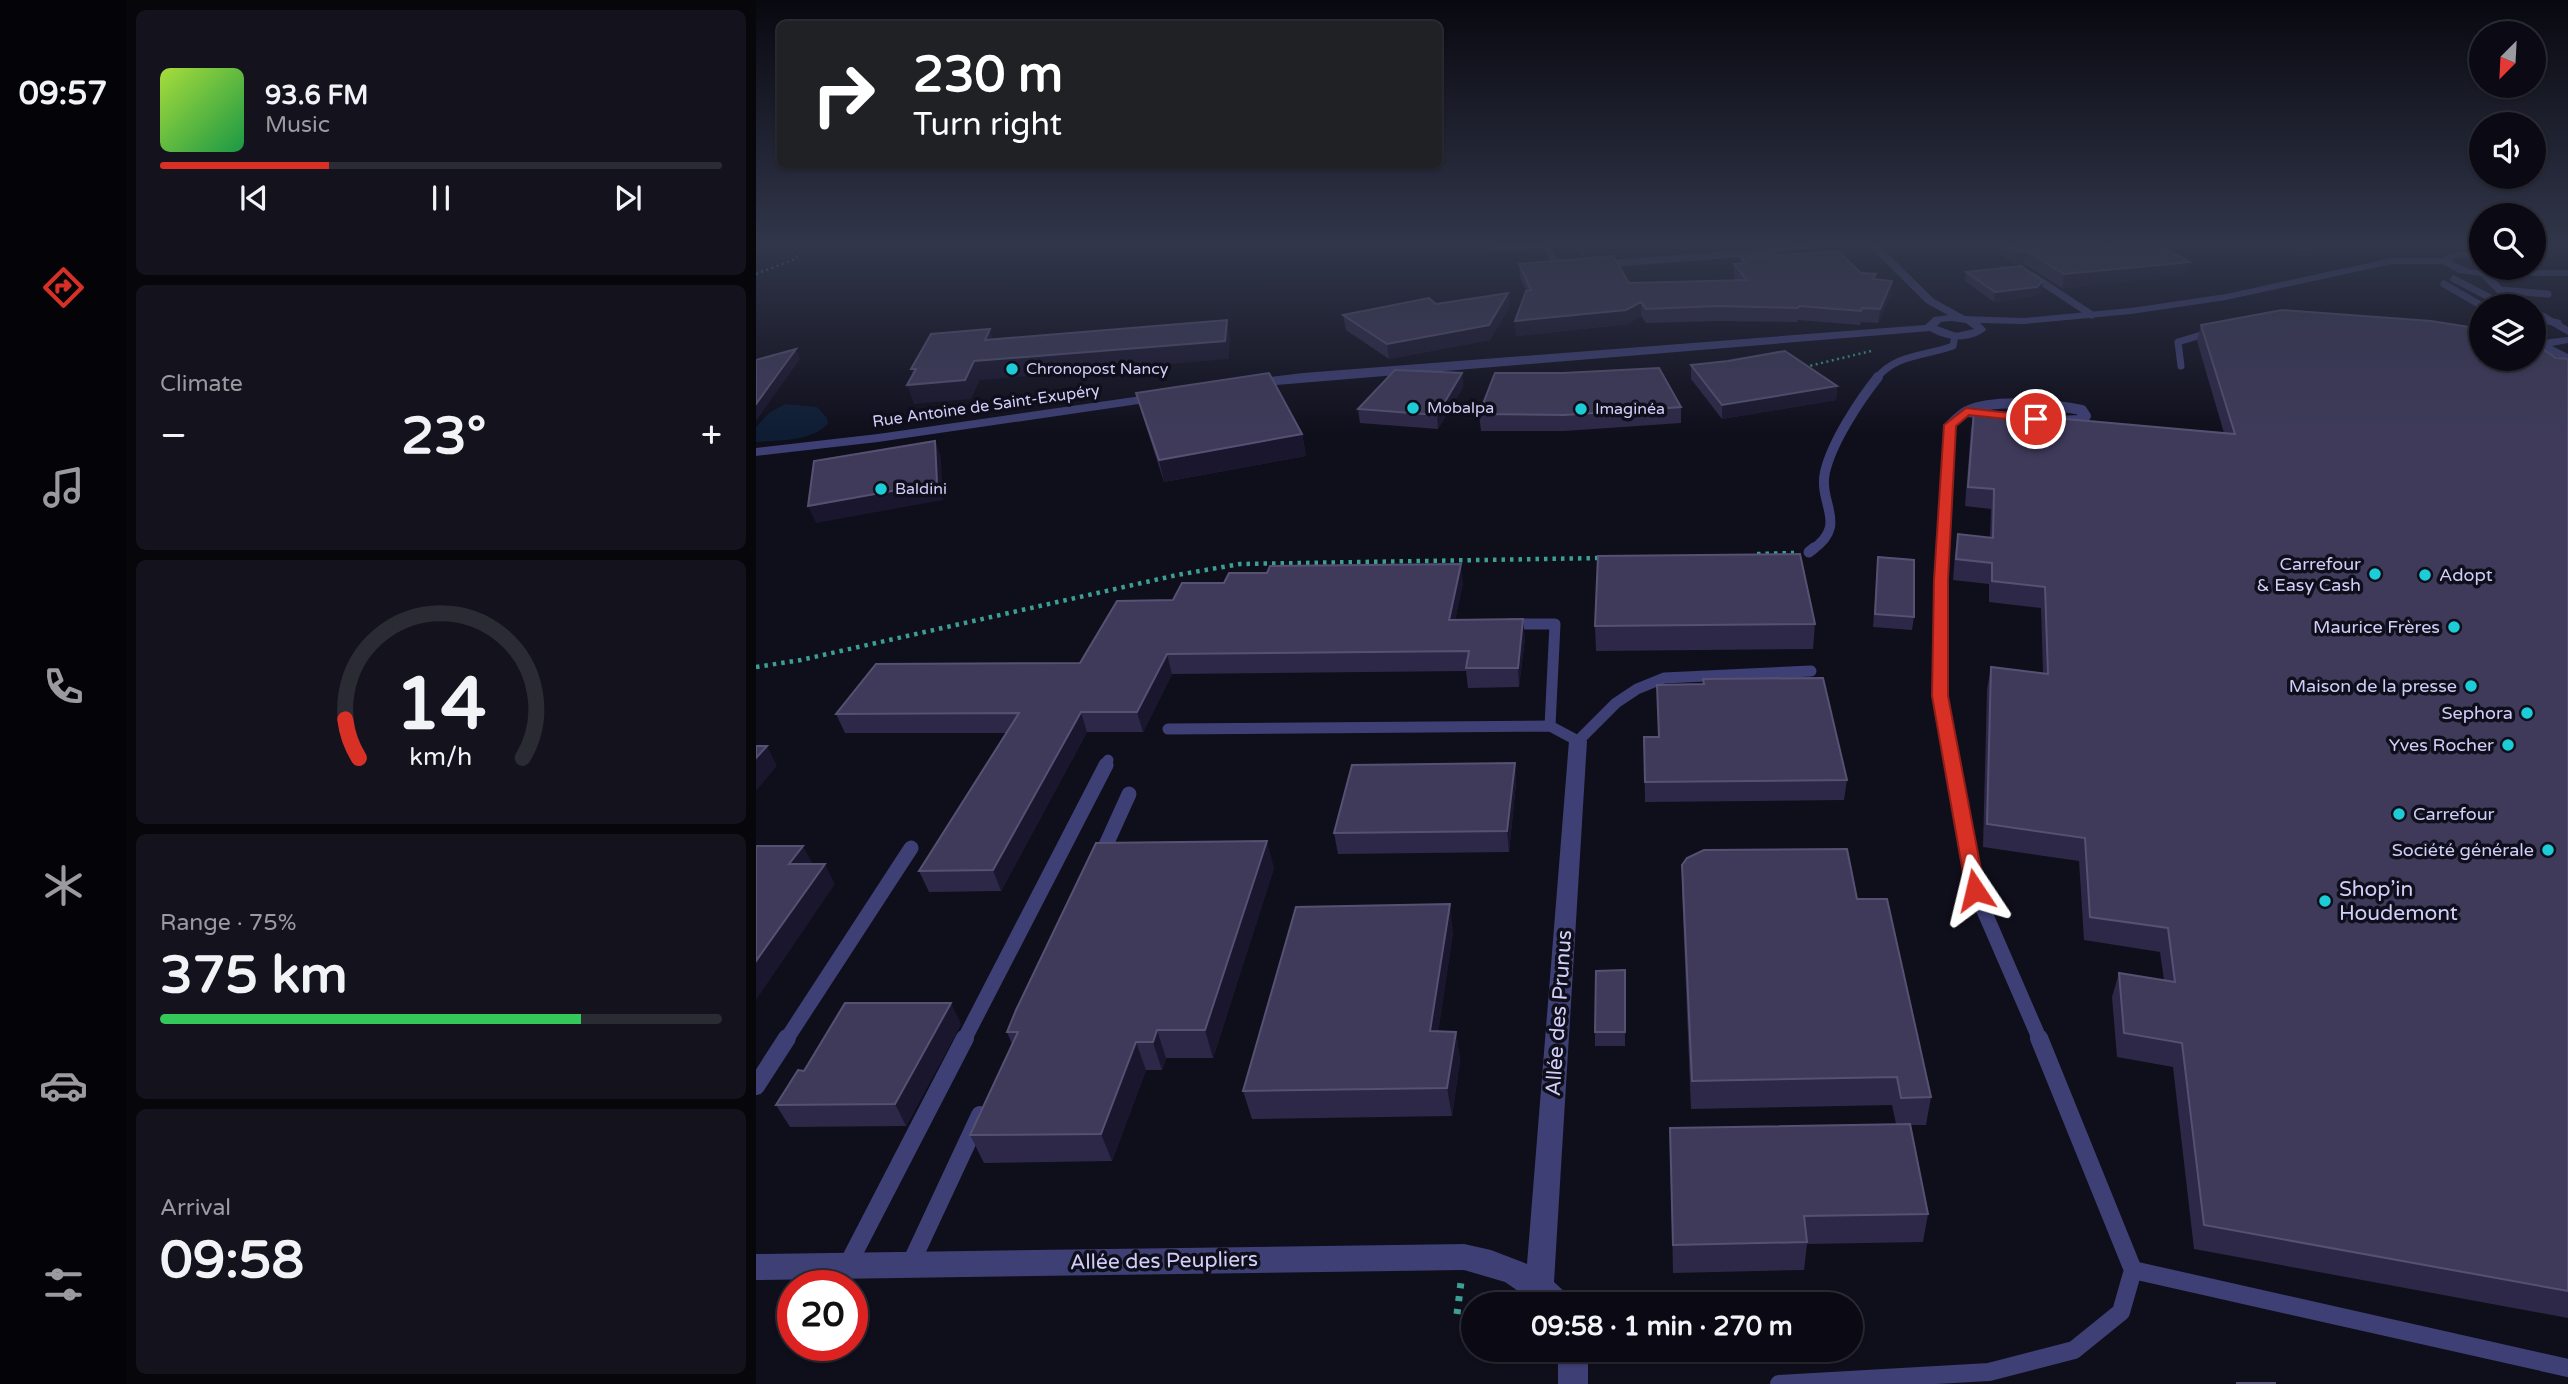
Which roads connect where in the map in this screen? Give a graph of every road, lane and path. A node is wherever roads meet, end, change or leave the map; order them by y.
1 (1930, 307) edge
2 (1941, 307) edge
3 (2079, 307) edge
4 (2162, 307) edge
5 (2092, 315) junction
6 (2546, 316) edge
7 (1965, 319) junction
8 (2546, 320) edge
9 (2024, 321) junction
10 (2558, 323) junction
11 (1932, 325) junction
12 (2217, 330) edge
13 (1979, 332) junction
14 (2568, 332) edge
15 (1955, 336) junction
16 (2568, 340) edge
17 (2547, 343) joint
18 (1879, 348) dead end
19 (2568, 358) edge
20 (2181, 366) dead end
21 (1795, 369) edge
22 (1239, 385) edge
23 (1173, 395) edge
24 (1966, 412) junction
25 (2006, 416) edge
26 (2046, 420) edge
27 (756, 452) edge
28 (1809, 552) joint
29 (1747, 554) edge
30 (1609, 558) edge
31 (1494, 625) edge
32 (756, 667) edge
33 (1811, 671) dead end
34 (1550, 726) junction
35 (1168, 729) dead end
36 (1578, 741) junction
37 (1108, 760) dead end
38 (1129, 794) dead end
39 (911, 848) dead end
40 (1095, 869) edge
41 (756, 1086) edge
42 (985, 1104) edge
43 (910, 1265) junction
44 (847, 1266) junction
45 (756, 1267) edge
46 (2133, 1270) junction
47 (1545, 1292) edge
48 (1548, 1292) edge
49 (1573, 1362) edge
50 (2568, 1368) edge
51 (1573, 1384) edge
52 (1779, 1384) edge

1 - 11 street
2 - 7 street
3 - 5 lane
4 - 5 street
5 - 9 street
6 - 10 street
7 - 9 street
7 - 11 street
7 - 13 street
8 - 10 lane
9 - 13 street
10 - 14 street
11 - 15 street
11 - 22 street
12 - 20 lane
13 - 15 street
15 - 28 lane
16 - 17 street
17 - 19 street
18 - 21 path
23 - 27 street, Rue Antoine de Saint-Exupéry
24 - 25 lane
24 - 26 lane
24 - 46 lane
28 - 29 path
30 - 32 path
31 - 34 lane
33 - 36 lane
34 - 35 lane
34 - 36 lane
36 - 48 street, Allée des Prunus
37 - 44 lane
38 - 40 lane
39 - 41 lane
42 - 43 lane
43 - 44 street, Allée des Peupliers
43 - 47 street, Allée des Peupliers
44 - 45 street, Allée des Peupliers
46 - 50 lane
46 - 52 lane
49 - 51 street

